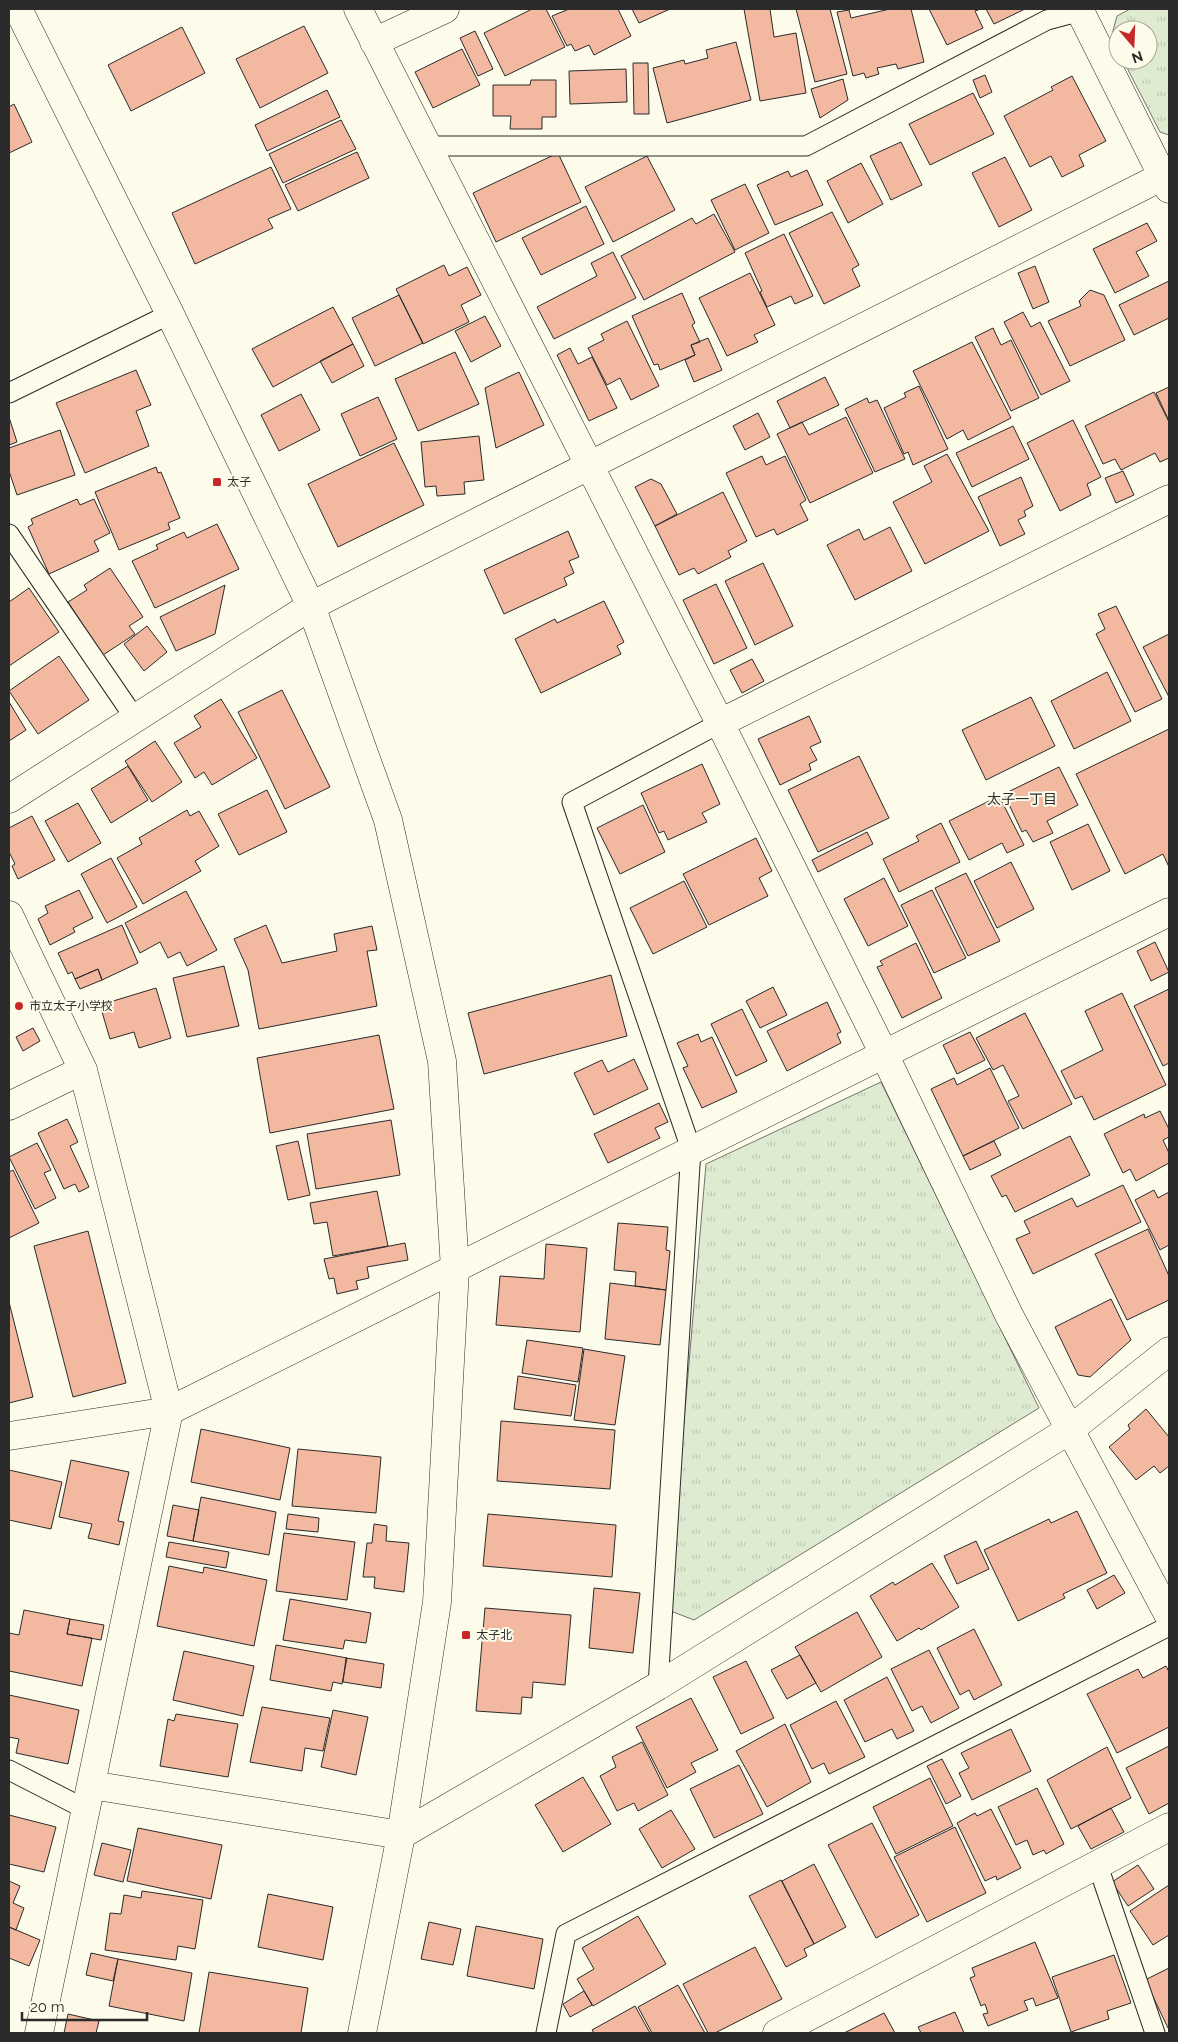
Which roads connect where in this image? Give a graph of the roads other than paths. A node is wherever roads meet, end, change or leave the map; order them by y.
1 (18, 9) edge
2 (358, 9) edge
3 (445, 9) edge
4 (1088, 10) edge
5 (374, 42) junction
6 (427, 146) junction
7 (1167, 179) edge
8 (170, 314) junction
9 (9, 393) edge
10 (589, 467) junction
11 (1169, 499) edge
12 (9, 534) edge
13 (311, 606) junction
14 (134, 717) junction
15 (720, 723) junction
16 (9, 799) edge
17 (1169, 912) edge
18 (9, 914) edge
19 (884, 1054) junction
20 (84, 1070) junction
21 (9, 1106) edge
22 (691, 1149) junction
23 (455, 1268) junction
24 (1169, 1351) edge
25 (168, 1411) junction
26 (1071, 1430) junction
27 (9, 1436) edge
28 (1169, 1616) edge
29 (1169, 1626) edge
30 (658, 1686) junction
31 (9, 1770) edge
32 (89, 1798) junction
33 (1169, 1826) edge
34 (401, 1835) junction
35 (1098, 1866) junction
36 (39, 2033) edge
37 (362, 2033) edge
38 (546, 2033) edge
39 (777, 2033) edge
40 (1155, 2033) edge

1 - 8 street
2 - 5 street
3 - 5 street
4 - 6 lane
4 - 7 street
5 - 6 street
6 - 10 street
7 - 10 street
8 - 9 lane
8 - 13 street
10 - 13 street
10 - 15 street
11 - 15 street
12 - 14 lane
13 - 14 street
13 - 23 street
14 - 16 street
15 - 19 street
15 - 22 lane
17 - 19 street
18 - 20 street
19 - 22 street
19 - 26 street
20 - 21 street
20 - 25 street
22 - 23 street
22 - 30 lane
23 - 25 street
23 - 34 street
24 - 26 street
25 - 27 street
25 - 32 street
26 - 28 street
26 - 30 street
29 - 38 lane
30 - 34 street
31 - 32 lane
32 - 34 street
32 - 36 street
33 - 35 street
34 - 37 street
35 - 39 street
35 - 40 lane

